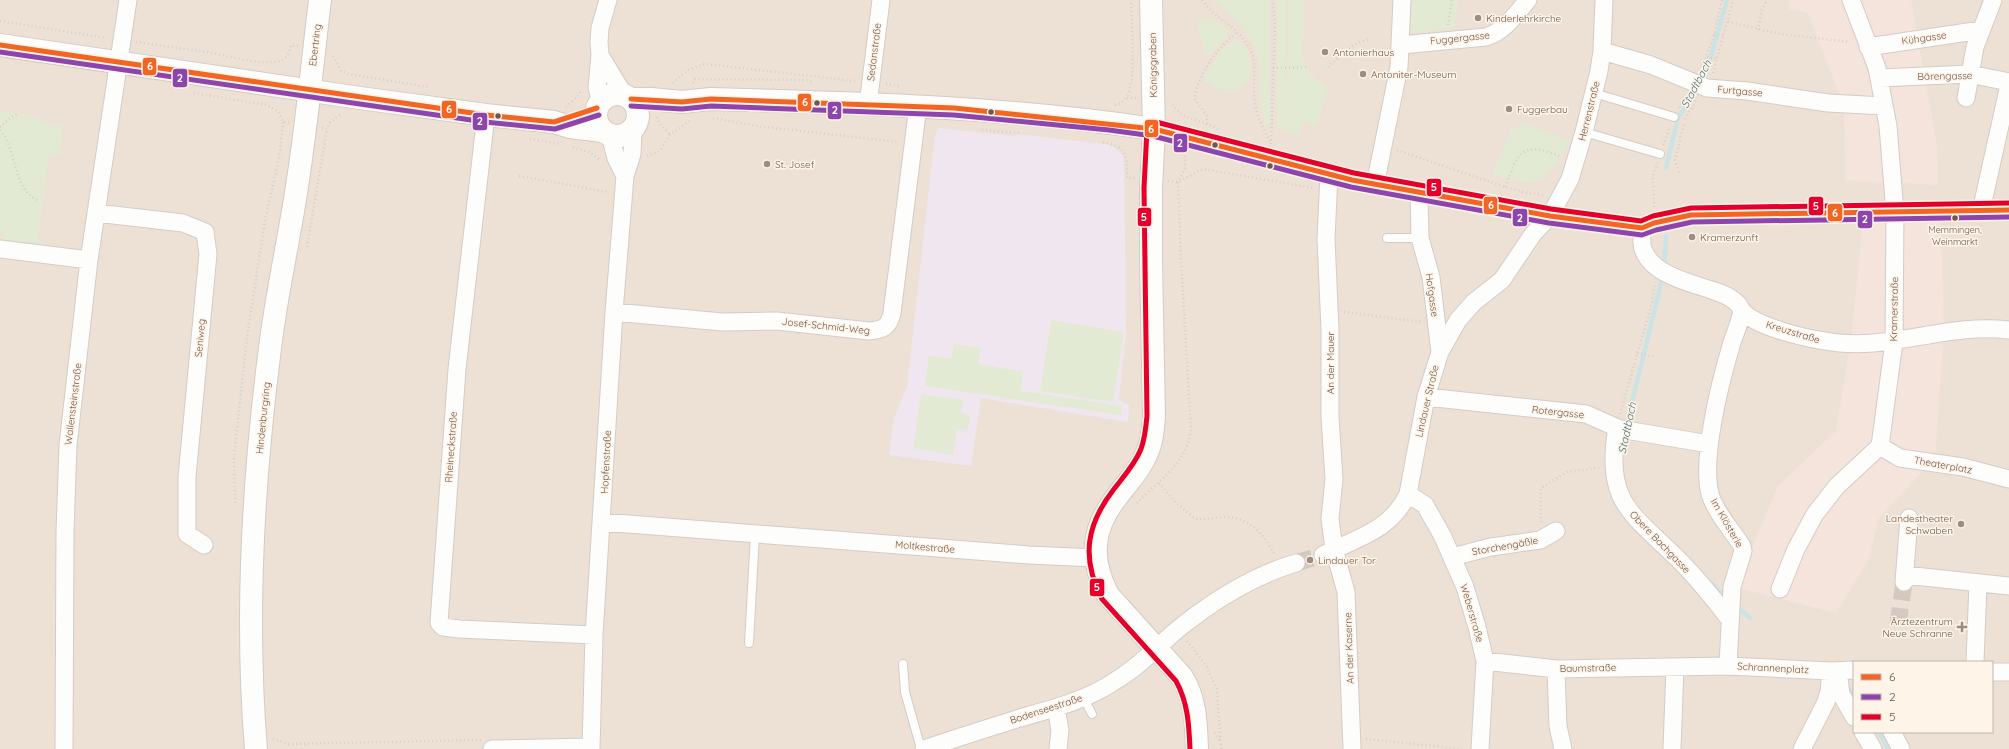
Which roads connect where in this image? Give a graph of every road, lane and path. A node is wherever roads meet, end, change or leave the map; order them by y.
1 (128, 0) edge
2 (320, 0) edge
3 (608, 0) edge
4 (881, 0) edge
5 (1131, 0) edge
6 (1151, 0) edge
7 (1202, 0) edge
8 (1273, 0) edge
9 (1402, 0) edge
10 (1452, 0) edge
11 (1528, 0) edge
12 (1604, 0) edge
13 (1733, 0) edge
14 (1767, 0) edge
15 (1852, 0) edge
16 (1993, 0) edge
17 (0, 22) edge
18 (1728, 22) junction
19 (1758, 30) junction
20 (1981, 30) junction
21 (1237, 32) junction
22 (1714, 34) dead end
23 (1724, 36) junction
24 (1369, 39) dead end
25 (123, 40) junction
26 (1446, 40) junction
27 (1868, 44) junction
28 (0, 45) edge
29 (1401, 45) junction
30 (314, 49) junction
31 (1602, 51) junction
32 (600, 55) junction
33 (1707, 57) dead end
34 (1717, 59) junction
35 (119, 63) junction
36 (1306, 67) dead end
37 (1328, 67) dead end
38 (1273, 68) junction
39 (1969, 74) junction
40 (822, 78) junction
41 (1880, 78) junction
42 (820, 81) dead end
43 (870, 83) junction
44 (888, 84) dead end
45 (2009, 84) edge
46 (667, 86) dead end
47 (1702, 86) junction
48 (430, 88) dead end
49 (309, 91) junction
50 (189, 92) dead end
51 (1594, 93) junction
52 (627, 97) junction
53 (1127, 98) dead end
54 (1966, 98) dead end
55 (1168, 100) dead end
56 (599, 104) junction
57 (868, 104) junction
58 (918, 106) junction
59 (1884, 106) junction
60 (689, 110) junction
61 (559, 112) junction
62 (348, 113) dead end
63 (17, 114) dead end
64 (486, 115) junction
65 (709, 117) dead end
66 (1674, 117) dead end
67 (1207, 124) junction
68 (306, 125) junction
69 (635, 125) junction
70 (0, 128) edge
71 (327, 129) junction
72 (1154, 129) junction
73 (1224, 129) dead end
74 (979, 130) dead end
75 (1584, 132) junction
76 (607, 133) junction
77 (1022, 133) dead end
78 (526, 139) dead end
79 (1096, 140) dead end
80 (1267, 142) dead end
81 (914, 143) junction
82 (561, 144) dead end
83 (1271, 144) junction
84 (1383, 145) junction
85 (568, 146) dead end
86 (1278, 148) dead end
87 (1549, 152) dead end
88 (1660, 154) dead end
89 (624, 156) junction
90 (1679, 172) dead end
91 (1268, 174) dead end
92 (519, 176) dead end
93 (1151, 180) junction
94 (1267, 180) junction
95 (1328, 183) junction
96 (1375, 184) junction
97 (1505, 187) junction
98 (1419, 192) junction
99 (613, 193) dead end
100 (1562, 197) junction
101 (39, 201) dead end
102 (2009, 210) edge
103 (1980, 211) junction
104 (96, 213) junction
105 (1895, 213) junction
106 (1550, 216) junction
107 (1642, 228) junction
108 (1387, 238) dead end
109 (1420, 238) junction
110 (0, 249) edge
111 (305, 253) dead end
112 (89, 260) junction
113 (1662, 270) junction
114 (1329, 310) junction
115 (1742, 311) junction
116 (614, 312) junction
117 (1429, 323) dead end
118 (2009, 330) edge
119 (1894, 342) junction
120 (1440, 352) junction
121 (1639, 354) junction
122 (1655, 358) dead end
123 (1426, 397) junction
124 (1623, 429) junction
125 (1710, 444) junction
126 (1880, 446) junction
127 (1613, 466) junction
128 (2009, 479) edge
129 (1159, 483) dead end
130 (1408, 494) junction
131 (1909, 518) dead end
132 (602, 522) junction
133 (1556, 532) dead end
134 (755, 534) junction
135 (1540, 540) junction
136 (204, 545) dead end
137 (1329, 552) junction
138 (1095, 558) junction
139 (1452, 558) junction
140 (1277, 559) dead end
141 (1296, 563) tunnel mouth
142 (1978, 583) junction
143 (2009, 586) edge
144 (1780, 589) dead end
145 (1731, 608) junction
146 (594, 635) junction
147 (749, 643) dead end
148 (1156, 649) junction
149 (1195, 651) dead end
150 (1485, 661) junction
151 (1974, 661) edge
152 (903, 664) dead end
153 (1728, 666) junction
154 (1683, 667) junction
155 (1556, 669) junction
156 (1841, 671) edge
157 (1993, 672) edge
158 (2009, 672) edge
159 (1083, 697) junction
160 (1056, 708) junction
161 (1092, 714) dead end
162 (1853, 715) edge
163 (1864, 733) edge
164 (1893, 733) edge
165 (266, 741) edge
166 (1352, 743) edge
167 (488, 745) edge
168 (590, 748) edge
169 (64, 749) edge
170 (921, 749) edge
171 (924, 749) edge
172 (1058, 749) edge
173 (1197, 749) edge
174 (1221, 749) edge
175 (1462, 749) edge
176 (1480, 749) edge
177 (1563, 749) edge
178 (1672, 749) edge
179 (1802, 749) edge
180 (1873, 749) edge
181 (1901, 749) edge

1 - 25 street, Wallensteinstraße
2 - 30 street, Ebertring
3 - 32 street
4 - 43 street, Sedanstraße
5 - 53 path
6 - 72 street, Königsgraben
7 - 21 path
8 - 38 path
9 - 29 street
10 - 26 path
11 - 26 street, Fuggergasse
12 - 31 street, Herrenstraße
13 - 18 path
14 - 19 path
15 - 27 street, Kramerstraße
16 - 20 street
17 - 25 path
18 - 19 path
18 - 23 path
19 - 27 path
20 - 27 street, Kühgasse
20 - 39 street
21 - 67 path
21 - 83 path
22 - 23 path
23 - 34 path
24 - 37 path
25 - 30 path
25 - 35 street, Wallensteinstraße
26 - 29 street, Fuggergasse
27 - 41 street, Kramerstraße
28 - 35 street
29 - 84 street
30 - 48 path
30 - 49 street, Ebertring
31 - 47 street, Furtgasse
31 - 51 street, Herrenstraße
32 - 52 street
32 - 56 street
33 - 34 path
34 - 47 path
35 - 49 street
35 - 104 street, Wallensteinstraße
36 - 38 path
38 - 83 path
39 - 41 street, Bärengasse
39 - 45 street, Bärengasse
39 - 54 street
40 - 42 path
40 - 43 path
40 - 46 path
41 - 59 street, Kramerstraße
43 - 44 path
43 - 57 street, Sedanstraße
45 - 103 street
47 - 59 street, Furtgasse
47 - 90 path
49 - 64 street
49 - 68 street, Hindenburgring
50 - 68 path
51 - 66 lane
51 - 75 street, Herrenstraße
52 - 56 street
52 - 60 street
52 - 69 street
55 - 67 path
56 - 61 street
56 - 76 street
57 - 58 street
57 - 60 street
58 - 72 street
58 - 81 street, Josef-Schmid-Weg
59 - 105 street, Kramerstraße
60 - 69 street
60 - 89 path
61 - 64 street
61 - 76 street
62 - 71 path
63 - 70 path
64 - 146 street, Rheineckstraße
65 - 81 path
67 - 73 path
68 - 71 path
68 - 165 street, Hindenburgring
69 - 76 street
69 - 89 street, Hopfenstraße
70 - 101 path
71 - 111 path
72 - 93 street, Königsgraben
72 - 95 street
74 - 77 path
75 - 88 lane
75 - 100 street, Herrenstraße
76 - 89 street
78 - 82 path
79 - 93 path
80 - 83 path
81 - 116 street, Josef-Schmid-Weg
83 - 86 path
84 - 96 street
84 - 97 path
85 - 89 path
87 - 97 path
89 - 116 street, Hopfenstraße
91 - 94 path
92 - 99 path
93 - 94 path
93 - 138 street, Königsgraben
94 - 95 path
95 - 96 street
95 - 114 street, An der Mauer
96 - 98 street
97 - 100 path
98 - 106 street
98 - 109 street, Hofgasse
100 - 106 street, Herrenstraße
102 - 103 street
103 - 105 street
104 - 112 street, Wallensteinstraße
104 - 136 street, Seniweg
105 - 107 street
105 - 119 street, Kramerstraße
106 - 107 street
106 - 120 street, Lindauer Straße
107 - 113 street, Kreuzstraße
108 - 109 lane
109 - 120 street, Hofgasse
110 - 112 street
112 - 169 street, Wallensteinstraße
113 - 115 street, Kreuzstraße
113 - 121 path
114 - 117 path
114 - 137 street, An der Mauer
115 - 119 street, Kreuzstraße
115 - 125 street, Im Klösterle
116 - 132 street, Hopfenstraße
118 - 119 street, Kreuzstraße
119 - 126 street, Kramerstraße
120 - 123 street, Lindauer Straße
121 - 122 path
121 - 124 path
123 - 124 street, Rotergasse
123 - 130 street, Lindauer Straße
124 - 125 street, Rotergasse
124 - 127 street, Obere Bachgasse
125 - 145 street, Im Klösterle
126 - 128 street, Theaterplatz
126 - 144 street
127 - 135 path
127 - 145 street, Obere Bachgasse
129 - 140 path
130 - 137 street, Lindauer Straße
130 - 139 street, Weberstraße
131 - 142 street
132 - 134 street, Moltkestraße
132 - 146 street, Hopfenstraße
133 - 135 street, Storchengäßle
134 - 138 street, Moltkestraße
134 - 147 lane
135 - 139 street, Storchengäßle
137 - 166 street, An der Kaserne
138 - 148 street, Königsgraben
139 - 150 street, Weberstraße
141 - 148 street
142 - 143 street
142 - 151 street
145 - 153 street, Im Klösterle
146 - 168 street, Hopfenstraße
148 - 159 street, Bodenseestraße
148 - 173 street, Königsgraben
149 - 174 path
150 - 155 street, Baumstraße
150 - 176 street, Weberstraße
152 - 170 lane
153 - 154 street, Schrannenplatz
153 - 156 street, Schrannenplatz
154 - 155 street, Baumstraße
154 - 178 street
155 - 177 street
156 - 162 street
156 - 179 street
157 - 158 street
159 - 160 street, Bodenseestraße
159 - 161 lane
160 - 171 street, Bodenseestraße
160 - 172 street
163 - 180 street
164 - 181 street
165 - 167 path
166 - 175 path
167 - 168 street

